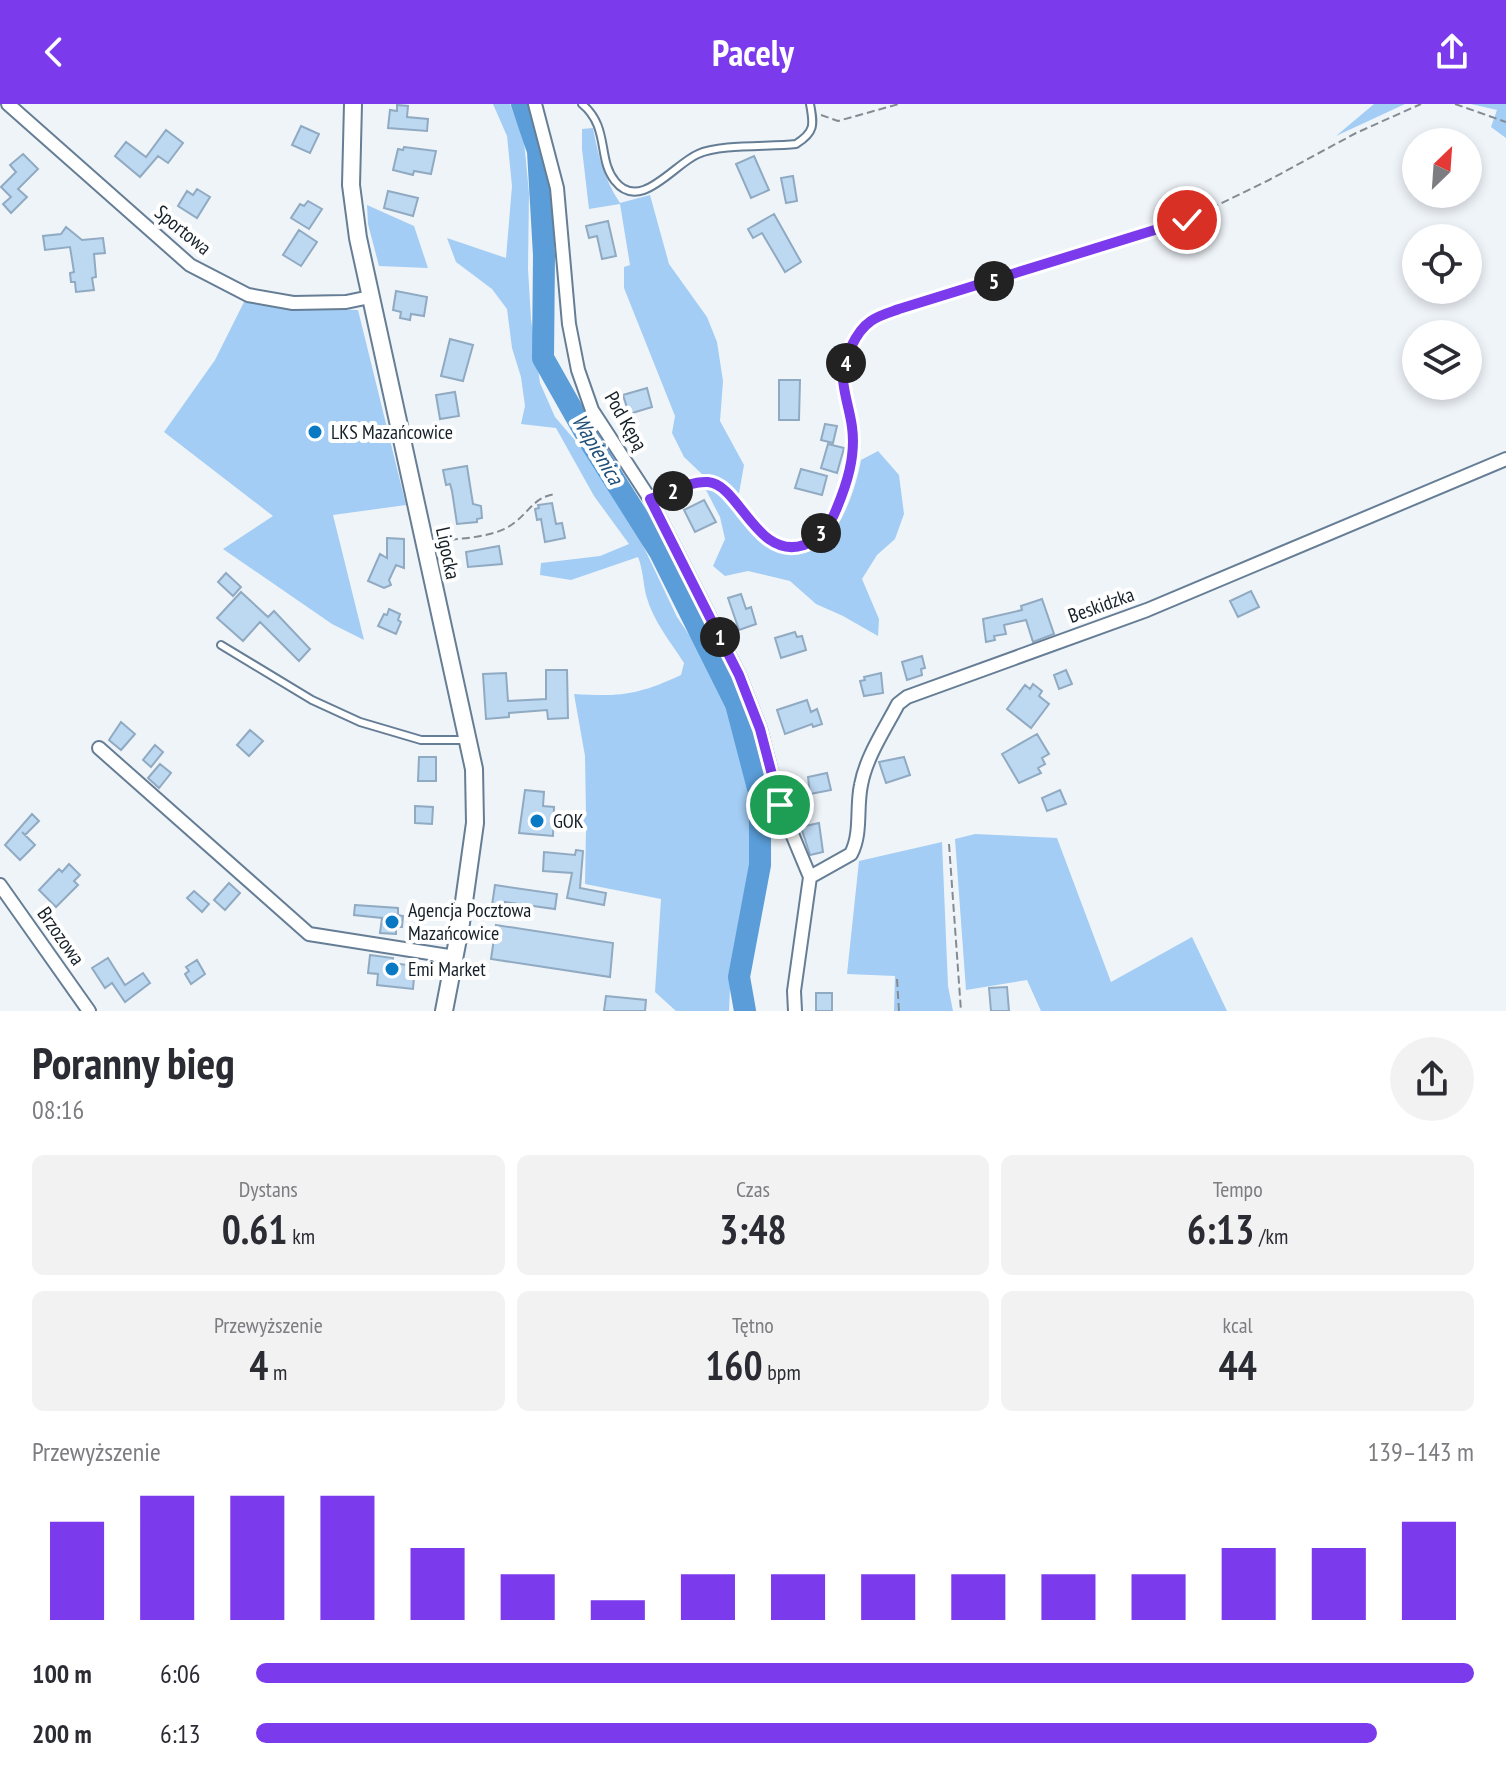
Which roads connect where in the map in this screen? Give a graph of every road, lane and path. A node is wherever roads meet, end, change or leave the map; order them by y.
1 (8, 104) edge
2 (353, 104) edge
3 (535, 104) edge
4 (582, 104) edge
5 (899, 104) edge
6 (1421, 104) edge
7 (1455, 104) edge
8 (810, 106) edge
9 (1506, 122) edge
10 (370, 297) junction
11 (845, 397) joint
12 (1506, 459) edge
13 (556, 494) dead end
14 (650, 499) junction
15 (425, 543) junction
16 (221, 645) dead end
17 (469, 740) junction
18 (99, 748) dead end
19 (949, 844) dead end
20 (810, 877) junction
21 (0, 885) edge
22 (455, 957) junction
23 (897, 979) dead end
24 (443, 1009) edge
25 (89, 1011) edge
26 (795, 1011) edge
27 (899, 1011) edge
28 (961, 1011) edge

1 - 10 street, Sportowa
2 - 10 street, Ligocka
3 - 14 street, Pod Kępą
4 - 8 lane
5 - 8 path
6 - 11 path
7 - 9 path
10 - 15 street, Ligocka
11 - 14 lane
12 - 20 street, Beskidzka
13 - 15 path
14 - 20 street, Pod Kępą
15 - 17 street, Ligocka
16 - 17 lane
17 - 22 street, Ligocka
18 - 22 street
19 - 28 path
20 - 26 street
21 - 25 street, Brzozowa
22 - 24 street, Ligocka
23 - 27 path

